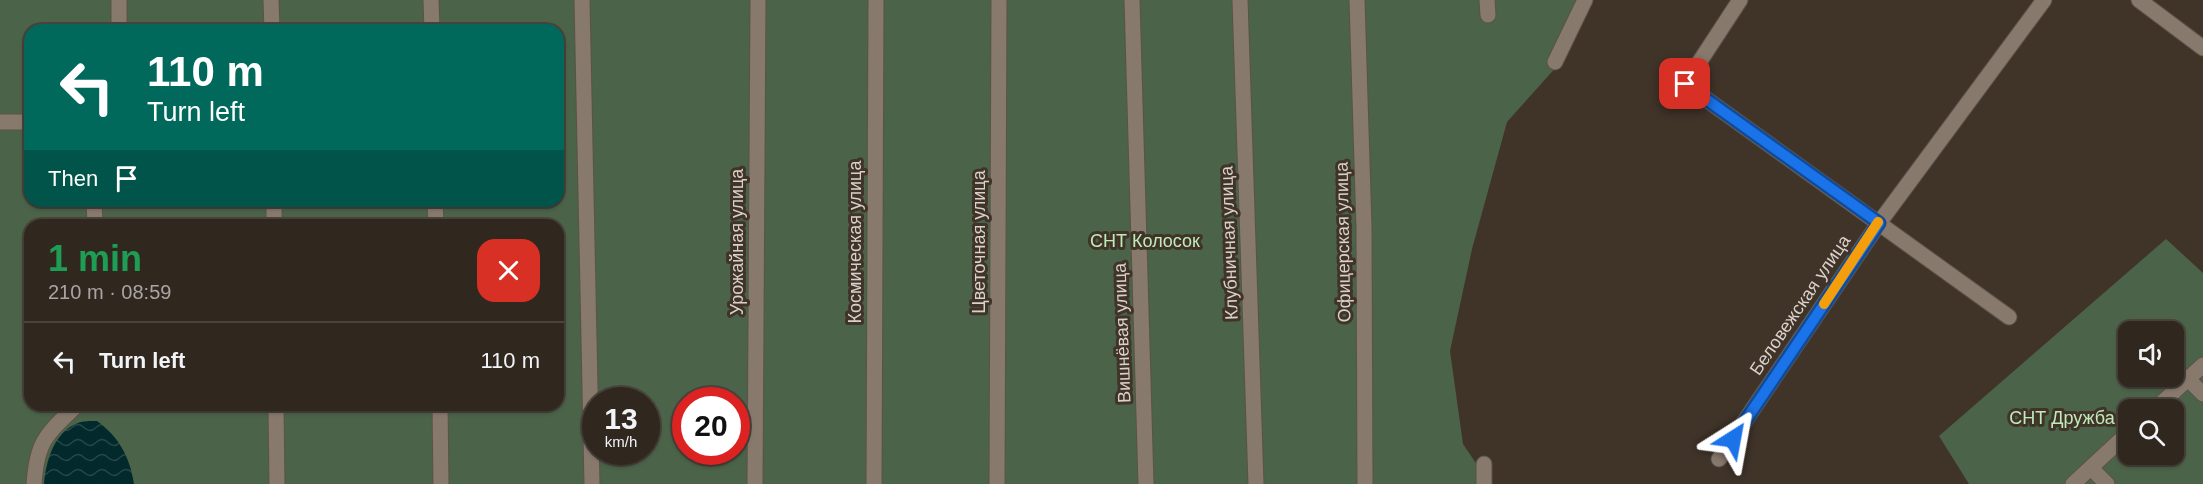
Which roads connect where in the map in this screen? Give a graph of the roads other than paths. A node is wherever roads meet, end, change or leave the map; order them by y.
1 (119, 0) edge
2 (271, 0) edge
3 (431, 0) edge
4 (582, 0) edge
5 (758, 0) edge
6 (876, 0) edge
7 (999, 0) edge
8 (1132, 0) edge
9 (1240, 0) edge
10 (1357, 0) edge
11 (1585, 0) edge
12 (1740, 0) edge
13 (2044, 0) edge
14 (2139, 0) edge
15 (119, 24) edge
16 (272, 24) edge
17 (432, 24) edge
18 (2203, 48) edge
19 (1555, 62) dead end
20 (0, 122) edge
21 (24, 122) edge
22 (1879, 223) junction
23 (2009, 316) dead end
24 (2203, 365) edge
25 (2188, 378) junction
26 (2203, 394) edge
27 (2166, 399) edge
28 (71, 411) edge
29 (276, 411) edge
30 (440, 411) edge
31 (2118, 442) edge
32 (1719, 459) dead end
33 (1484, 464) dead end
34 (2091, 468) junction
35 (34, 484) edge
36 (277, 484) edge
37 (441, 484) edge
38 (592, 484) edge
39 (755, 484) edge
40 (874, 484) edge
41 (997, 484) edge
42 (1146, 484) edge
43 (1256, 484) edge
44 (1365, 484) edge
45 (1484, 484) edge
46 (2073, 484) edge
47 (2107, 484) edge

1 - 15 street
2 - 16 street
3 - 17 street
4 - 38 street
5 - 39 street, Урожайная улица
6 - 40 street, Космическая улица
7 - 41 street, Цветочная улица
8 - 42 street, Вишнёвая улица
9 - 43 street, Клубничная улица
10 - 44 street, Офицерская улица
11 - 19 street
12 - 22 street
13 - 22 street, Беловежская улица
14 - 18 street
20 - 21 street
22 - 23 street
22 - 32 street, Беловежская улица
24 - 25 street
25 - 26 street
25 - 27 street
28 - 35 street
29 - 36 street
30 - 37 street
31 - 34 street
33 - 45 street
34 - 46 street
34 - 47 street

